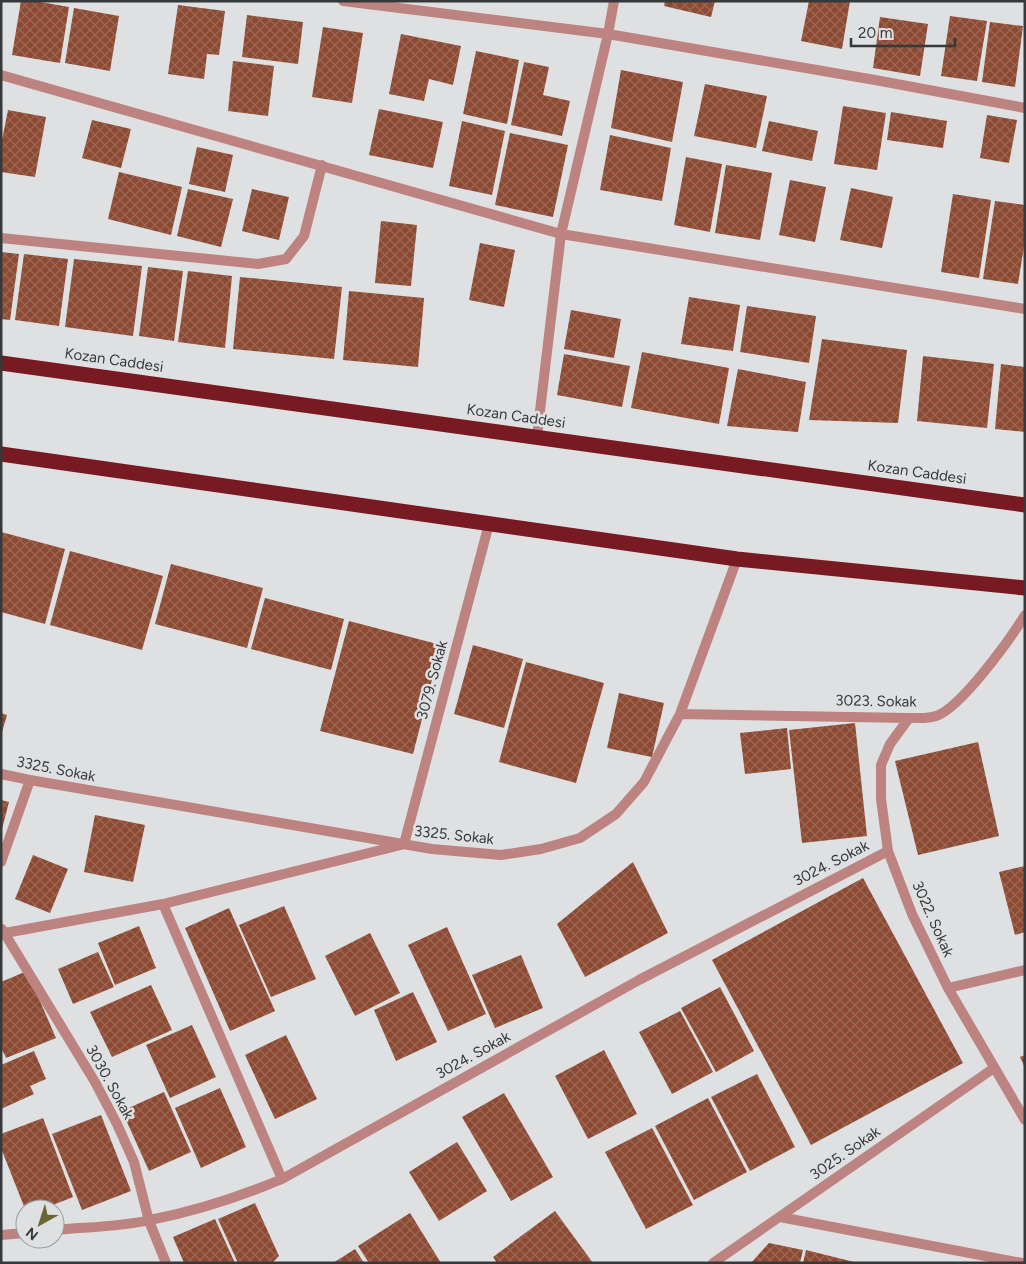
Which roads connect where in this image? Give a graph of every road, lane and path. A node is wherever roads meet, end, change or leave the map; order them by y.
1 (343, 1) edge
2 (614, 1) edge
3 (608, 34) junction
4 (1, 75) edge
5 (1025, 108) edge
6 (322, 165) junction
7 (561, 234) junction
8 (1, 238) edge
9 (1025, 308) edge
10 (1, 362) edge
11 (537, 436) junction
12 (1, 454) edge
13 (1025, 505) edge
14 (489, 524) junction
15 (738, 559) junction
16 (1025, 588) edge
17 (1025, 615) edge
18 (680, 714) junction
19 (909, 718) junction
20 (1, 774) edge
21 (30, 780) junction
22 (404, 844) junction
23 (888, 851) junction
24 (1, 862) edge
25 (164, 904) junction
26 (3, 930) edge
27 (1025, 970) edge
28 (948, 988) junction
29 (994, 1068) junction
30 (1025, 1120) edge
31 (282, 1179) junction
32 (780, 1217) junction
33 (149, 1221) junction
34 (65, 1229) edge
35 (15, 1234) edge
36 (1, 1235) edge
37 (166, 1263) edge
38 (713, 1263) edge
39 (1022, 1263) edge

1 - 3 street
2 - 3 street
3 - 5 street
3 - 7 street
4 - 6 street
6 - 7 street
6 - 8 street
7 - 9 street
7 - 11 street
10 - 11 highway, Kozan Caddesi
11 - 13 highway, Kozan Caddesi
12 - 14 highway
14 - 15 highway
14 - 22 street, 3079. Sokak
15 - 16 highway
15 - 18 street, 3325. Sokak
17 - 19 street, 3023. Sokak
18 - 19 street, 3023. Sokak
18 - 22 street, 3325. Sokak
19 - 23 street, 3022. Sokak
20 - 21 street, 3325. Sokak
21 - 22 street, 3325. Sokak
21 - 24 street
22 - 25 street
23 - 28 street, 3022. Sokak
23 - 31 street, 3024. Sokak
25 - 26 street
25 - 31 street
26 - 33 street, 3030. Sokak
27 - 28 street
28 - 29 street, 3022. Sokak
29 - 30 street, 3022. Sokak
29 - 32 street, 3025. Sokak
31 - 33 street, 3024. Sokak
32 - 38 street, 3025. Sokak
32 - 39 street
33 - 34 street, 3024. Sokak
33 - 37 street, 3030. Sokak
35 - 36 street

